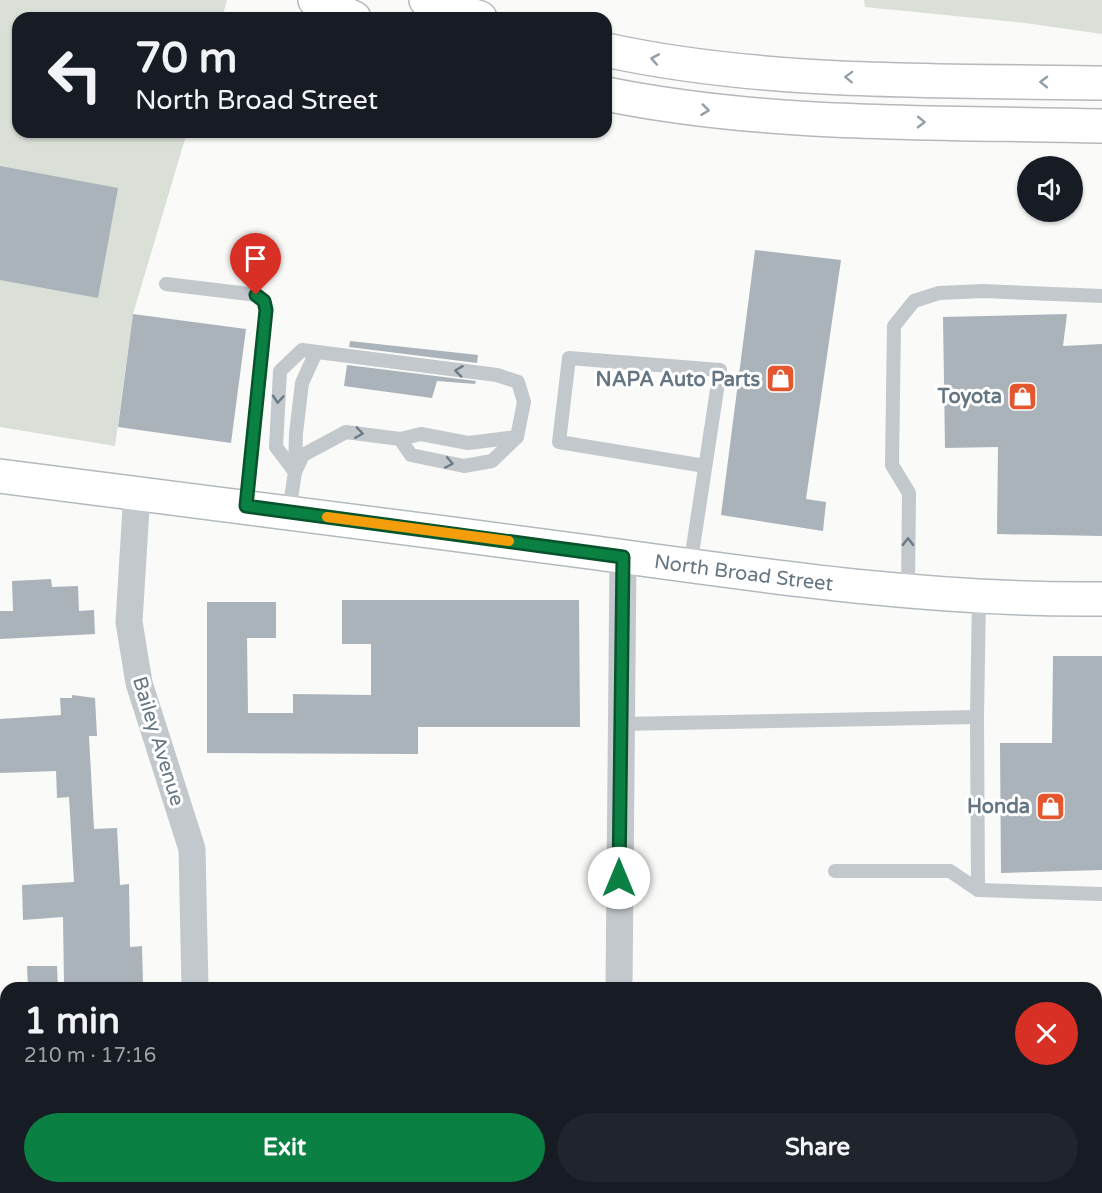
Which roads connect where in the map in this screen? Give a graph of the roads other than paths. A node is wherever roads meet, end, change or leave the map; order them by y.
1 (315, 0) edge
2 (426, 0) edge
3 (341, 12) edge
4 (462, 12) edge
5 (612, 51) edge
6 (1102, 83) edge
7 (612, 95) edge
8 (1102, 126) edge
9 (166, 284) dead end
10 (1102, 296) edge
11 (316, 352) junction
12 (517, 437) junction
13 (400, 439) junction
14 (705, 466) junction
15 (295, 472) junction
16 (0, 476) edge
17 (137, 492) junction
18 (246, 506) junction
19 (289, 512) junction
20 (623, 557) junction
21 (690, 567) junction
22 (908, 591) junction
23 (979, 596) junction
24 (1102, 599) edge
25 (977, 717) junction
26 (620, 724) junction
27 (834, 871) dead end
28 (978, 890) junction
29 (1102, 894) edge
30 (195, 982) edge
31 (619, 982) edge

1 - 3 main road
2 - 4 main road
6 -> 5 main road
7 -> 8 main road
9 - 18 lane
22 -> 10 lane
12 -> 11 lane
11 - 15 lane
11 -> 15 lane
12 - 13 lane
13 -> 12 lane
15 -> 13 lane
14 - 14 lane
14 - 21 lane
15 - 19 lane
16 - 17 main road, North Broad Street
17 - 18 main road, North Broad Street
17 - 30 street, Bailey Avenue
18 - 19 main road, North Broad Street
19 - 20 main road, North Broad Street
20 - 21 main road, North Broad Street
20 - 26 street
21 - 22 main road, North Broad Street
22 - 23 main road, North Broad Street
23 - 24 main road, North Broad Street
23 - 25 lane
25 - 26 lane
25 - 28 lane
26 - 31 street
27 - 28 lane
28 - 29 lane

